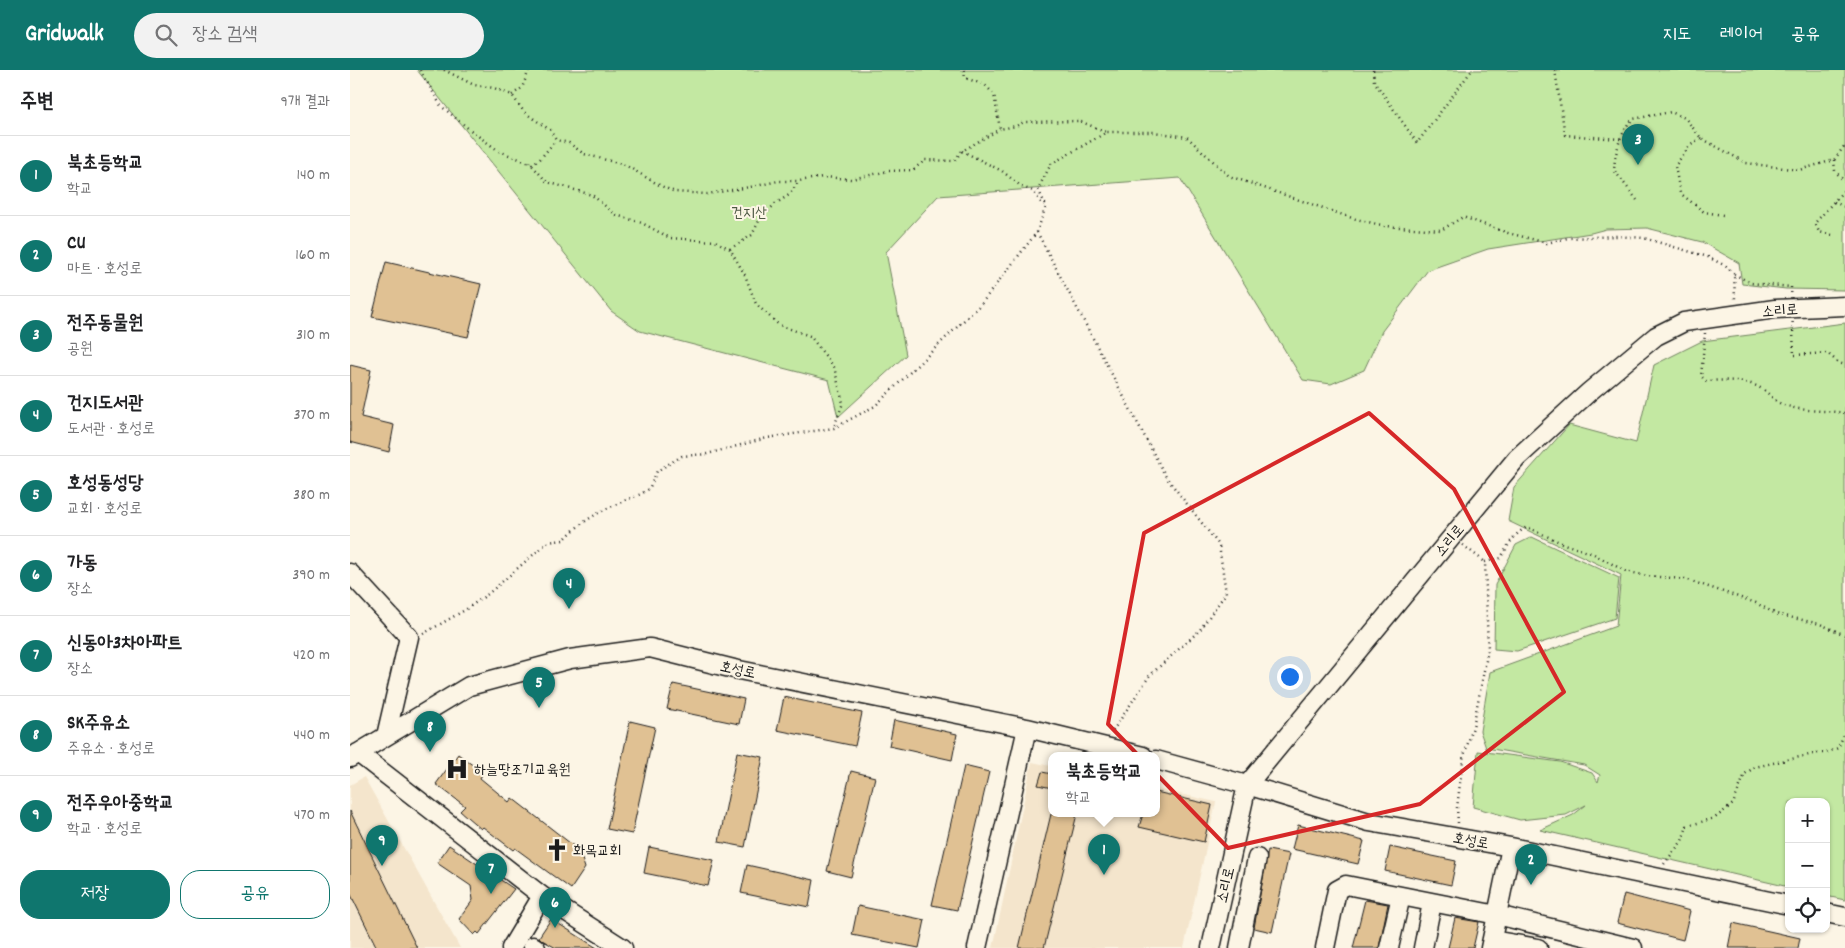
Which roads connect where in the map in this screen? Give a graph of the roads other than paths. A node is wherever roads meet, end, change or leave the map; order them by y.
1 (1845, 306) edge
2 (350, 573) edge
3 (1027, 728) junction
4 (386, 736) junction
5 (1128, 752) edge
6 (354, 756) edge
7 (1160, 761) edge
8 (1247, 785) junction
9 (1511, 847) junction
10 (1256, 858) dead end
11 (542, 896) junction
12 (1402, 896) junction
13 (1432, 903) junction
14 (1785, 904) edge
15 (1830, 914) edge
16 (1497, 915) junction
17 (1845, 917) edge
18 (1491, 944) edge
19 (1243, 947) edge
20 (511, 948) edge
21 (623, 948) edge
22 (977, 948) edge
23 (1211, 948) edge
24 (1325, 948) edge
25 (1389, 948) edge
26 (1423, 948) edge
27 (1538, 948) edge
28 (1633, 948) edge

1 - 8 street, 소리로
2 - 4 street
3 - 4 street, 호성로
3 - 5 street, 호성로
3 - 22 street
4 - 6 street, 호성로
6 - 11 street
7 - 8 street, 호성로
8 - 9 street, 호성로
8 - 23 street, 소리로
9 - 14 street, 호성로
9 - 16 street
10 - 19 street
11 - 20 street
11 - 21 street
12 - 13 street
12 - 24 street
12 - 25 street
13 - 16 street
13 - 26 street
15 - 17 street
16 - 18 street
16 - 28 street
18 - 27 street

